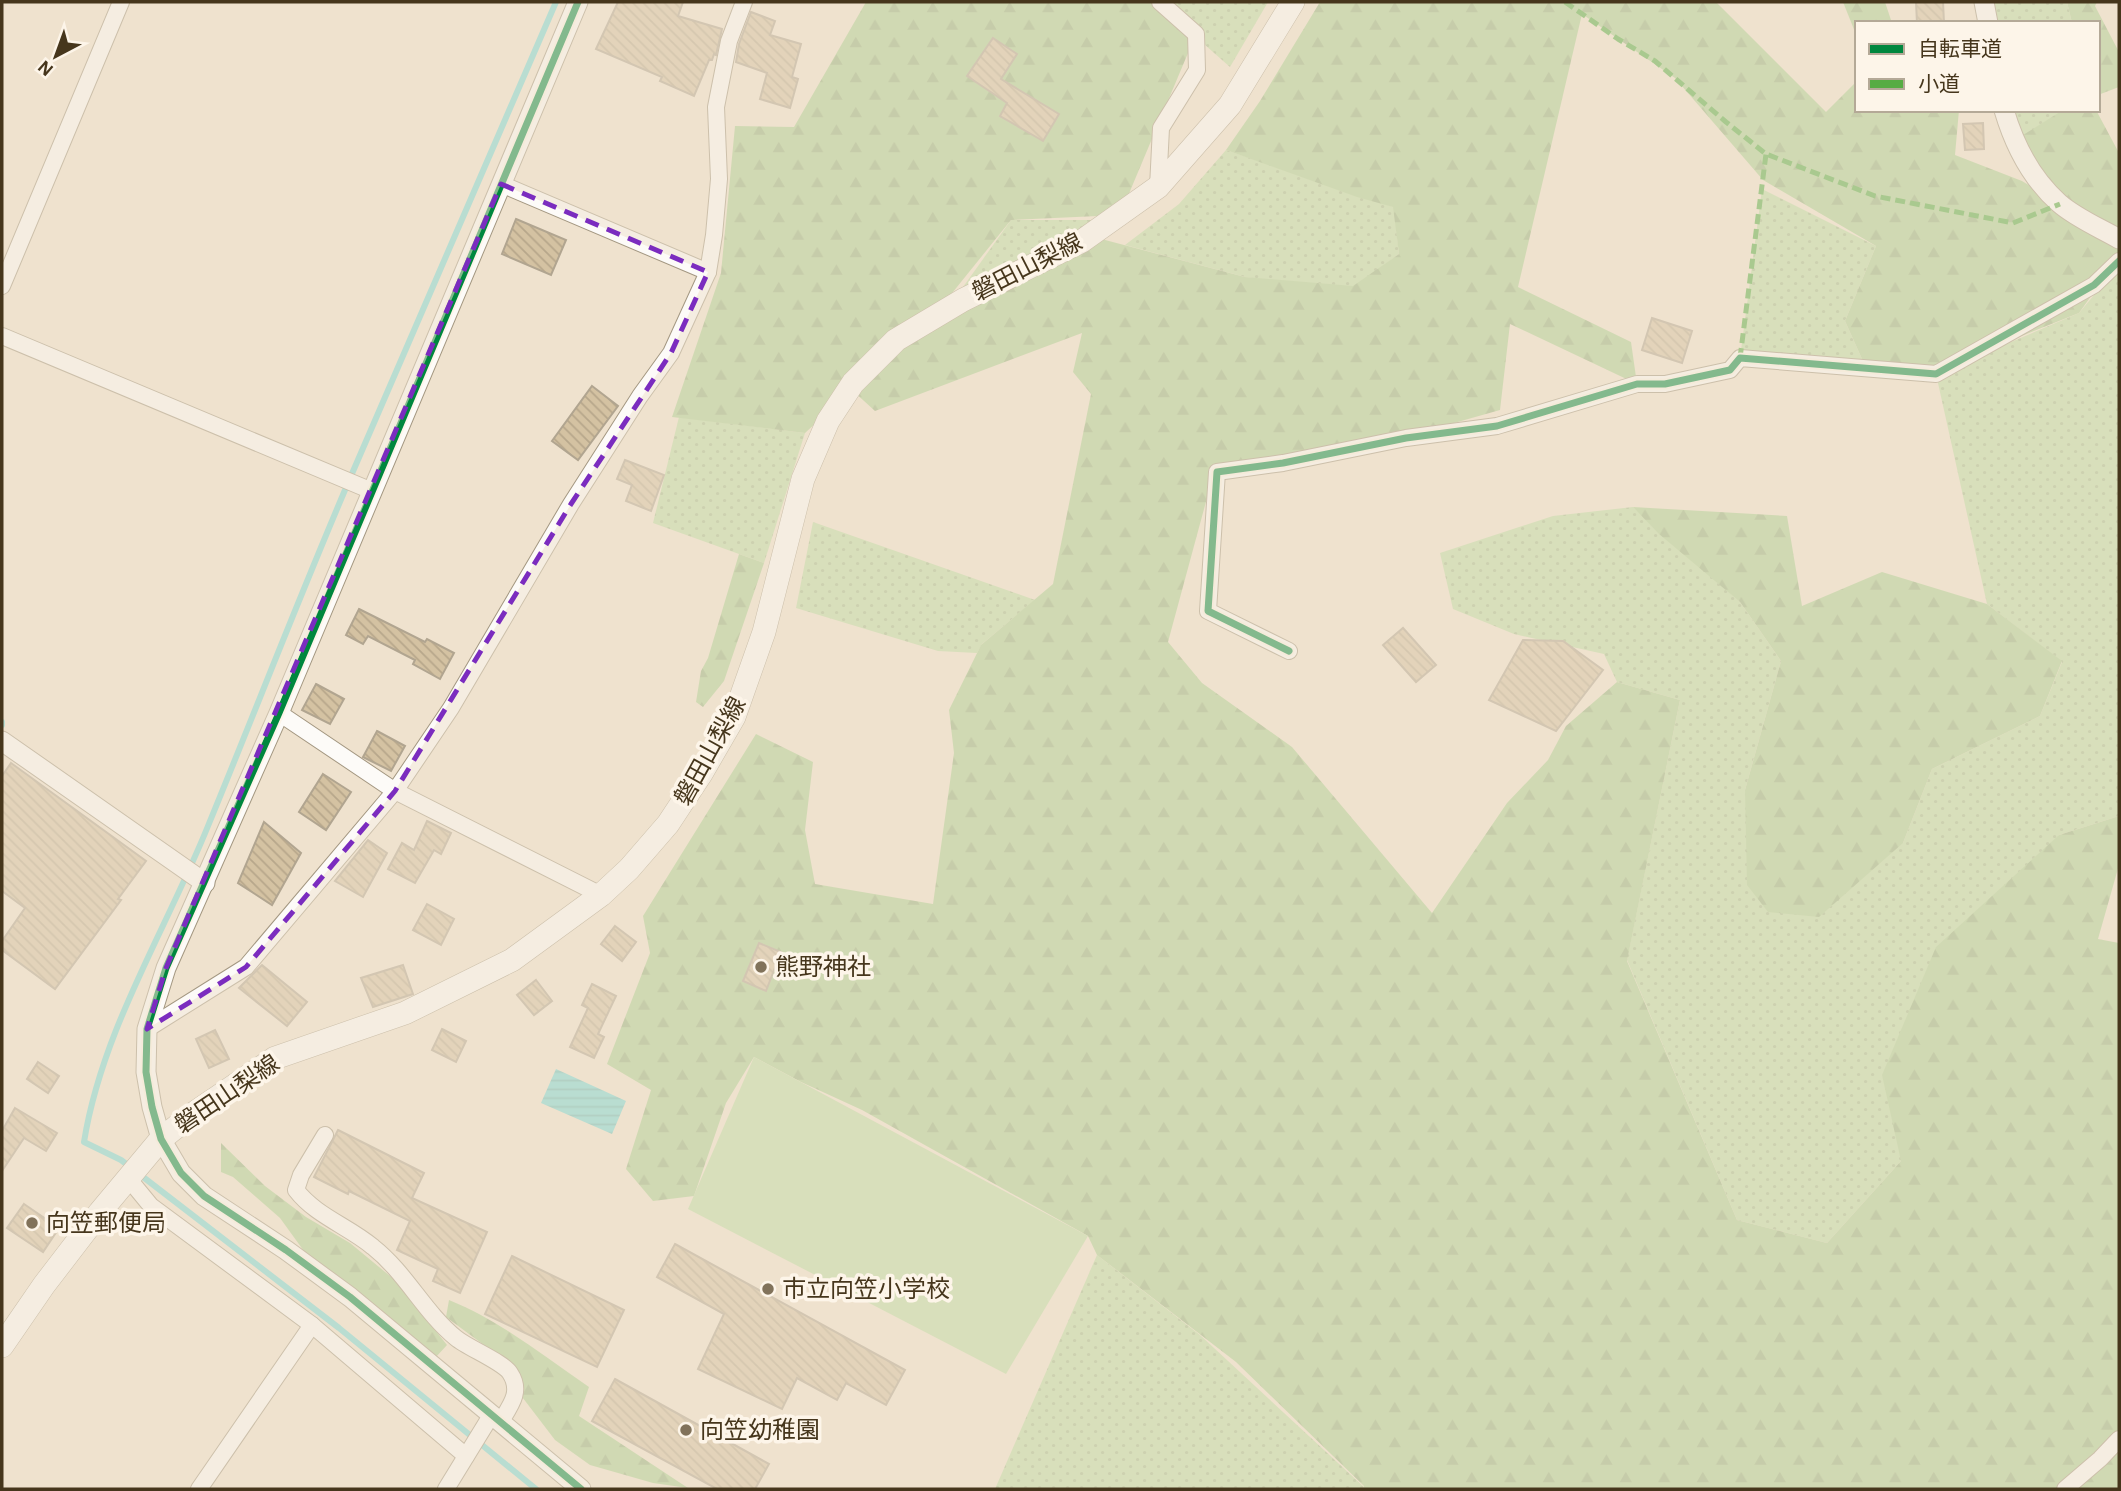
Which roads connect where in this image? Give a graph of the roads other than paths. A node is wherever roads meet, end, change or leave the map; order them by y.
1 (121, 2) edge
2 (578, 2) edge
3 (744, 2) edge
4 (1160, 2) edge
5 (1293, 2) edge
6 (1984, 2) edge
7 (1988, 21) edge
8 (2005, 112) edge
9 (501, 184) junction
10 (1158, 187) junction
11 (2119, 239) edge
12 (2119, 261) edge
13 (708, 272) junction
14 (2, 286) edge
15 (2, 336) edge
16 (372, 491) junction
17 (1289, 651) dead end
18 (279, 713) junction
19 (2, 742) edge
20 (395, 791) junction
21 (205, 883) junction
22 (601, 895) junction
23 (147, 1030) junction
24 (325, 1135) dead end
25 (160, 1139) junction
26 (128, 1178) junction
27 (312, 1325) junction
28 (2, 1346) edge
29 (496, 1418) junction
30 (2119, 1439) edge
31 (466, 1456) junction
32 (199, 1489) edge
33 (446, 1489) edge
34 (581, 1489) edge
35 (2065, 1489) edge

1 - 14 street
2 - 9 street
3 - 13 street
4 - 10 street
5 - 10 main road, 磐田山梨線
6 - 7 street
8 - 11 street
9 - 13 street
9 - 16 street
10 - 22 main road, 磐田山梨線
12 - 17 street
13 - 20 street
15 - 16 street
16 - 18 street
18 - 20 street
18 - 21 street
19 - 21 street
20 - 22 street
20 - 23 street
21 - 23 street
22 - 25 main road, 磐田山梨線
23 - 25 street
24 - 29 street
25 - 26 main road, 磐田山梨線
25 - 29 street
26 - 27 street
26 - 28 main road, 磐田山梨線
27 - 31 street
27 - 32 street
29 - 31 street
29 - 34 street
30 - 35 street
31 - 33 street

